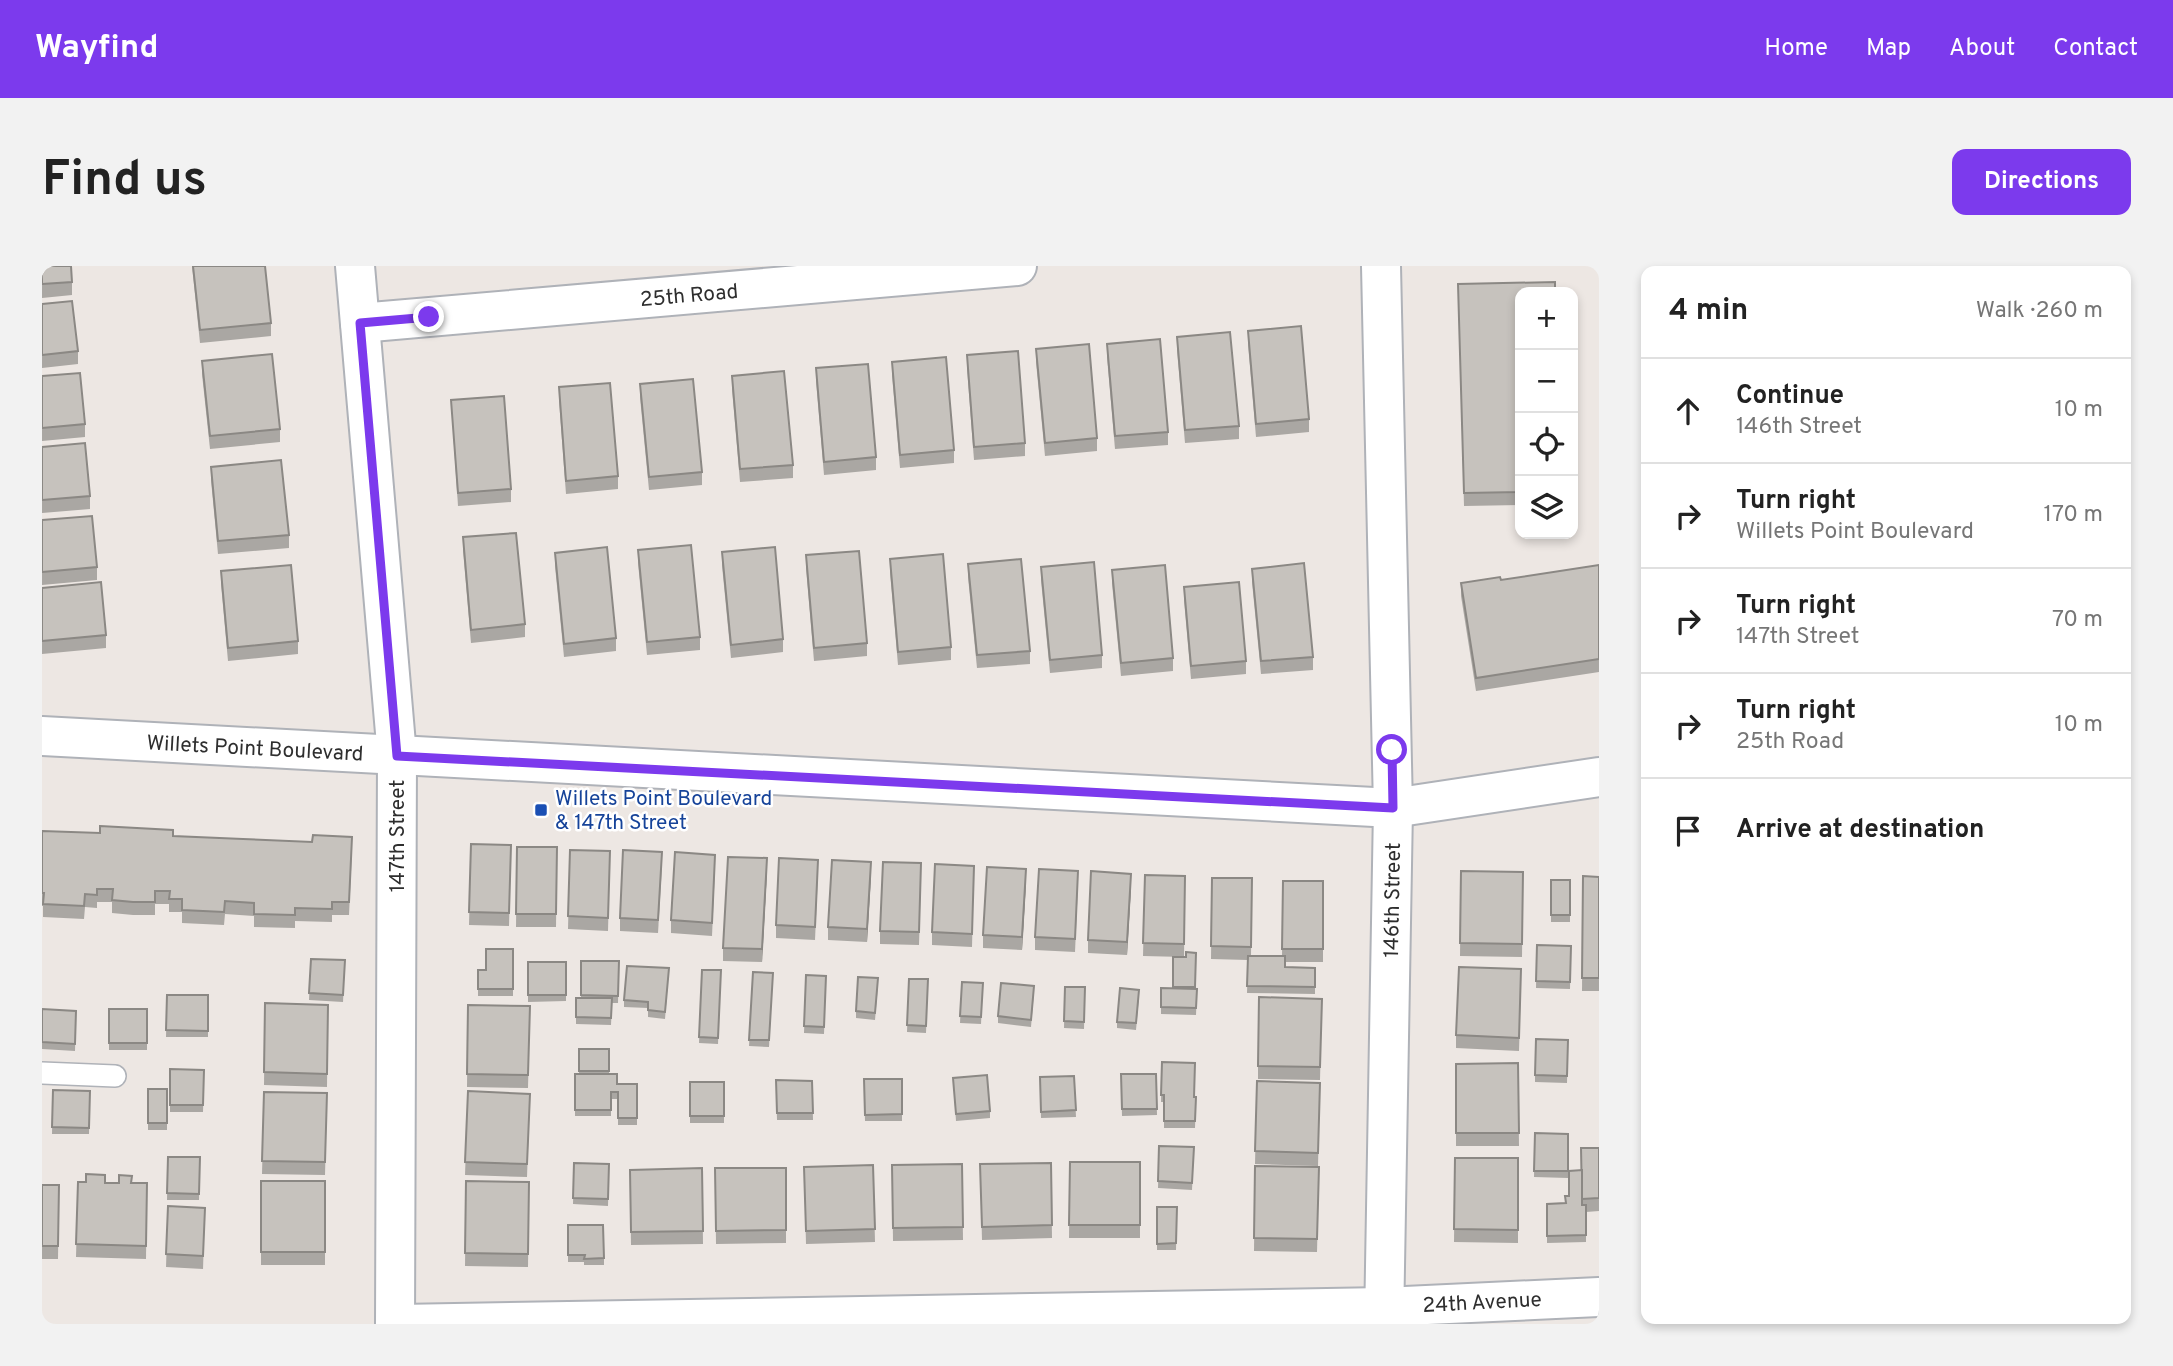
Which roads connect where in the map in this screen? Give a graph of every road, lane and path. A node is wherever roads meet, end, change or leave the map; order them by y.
1 (355, 266) edge
2 (1017, 266) edge
3 (1381, 266) edge
4 (360, 323) junction
5 (42, 736) edge
6 (397, 756) junction
7 (1599, 777) edge
8 (1393, 808) junction
9 (42, 1073) edge
10 (115, 1076) dead end
11 (1599, 1297) edge
12 (1384, 1315) edge
13 (397, 1324) edge

1 - 4 street, 147th Street
2 - 4 street, 25th Road
3 - 8 street, 146th Street
4 - 6 street, 147th Street
5 - 6 street, Willets Point Boulevard
6 - 8 street, Willets Point Boulevard
6 - 13 street, 147th Street
7 - 8 street, Willets Point Boulevard
8 - 12 street, 146th Street
9 - 10 lane
11 - 12 street, 24th Avenue
12 - 13 street, 24th Avenue

